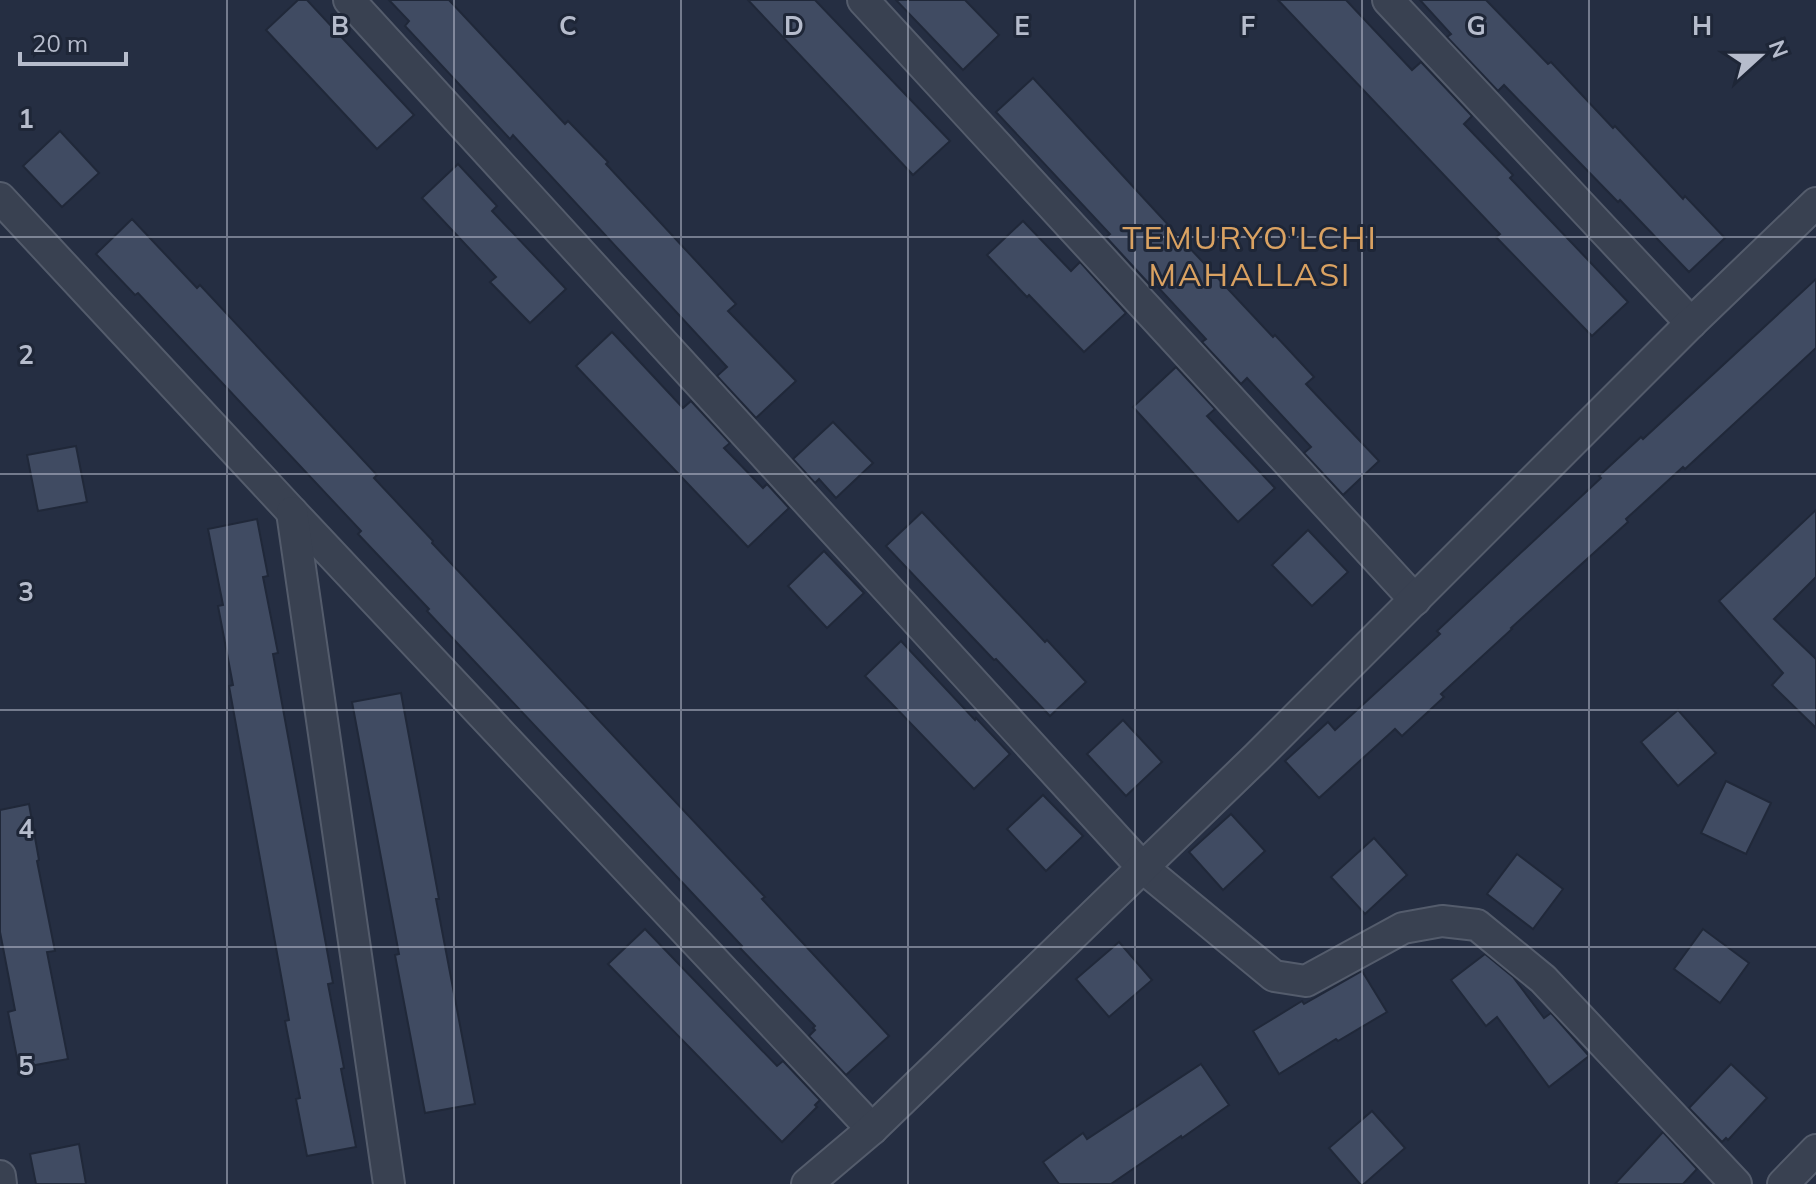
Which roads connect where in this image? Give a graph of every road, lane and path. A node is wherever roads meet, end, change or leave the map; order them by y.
1 (349, 0) edge
2 (863, 0) edge
3 (1388, 0) edge
4 (0, 198) edge
5 (1816, 203) edge
6 (1691, 323) junction
7 (292, 512) junction
8 (1415, 600) junction
9 (1142, 867) junction
10 (872, 1129) junction
11 (1816, 1150) edge
12 (0, 1176) edge
13 (1, 1184) edge
14 (389, 1184) edge
15 (807, 1184) edge
16 (1736, 1184) edge
17 (1783, 1184) edge

1 - 9 street
2 - 8 street
3 - 6 street
4 - 7 street
5 - 6 street
6 - 8 street
7 - 10 street
7 - 14 street
8 - 9 street
9 - 10 street
9 - 16 street
10 - 15 street
11 - 17 street
12 - 13 street

